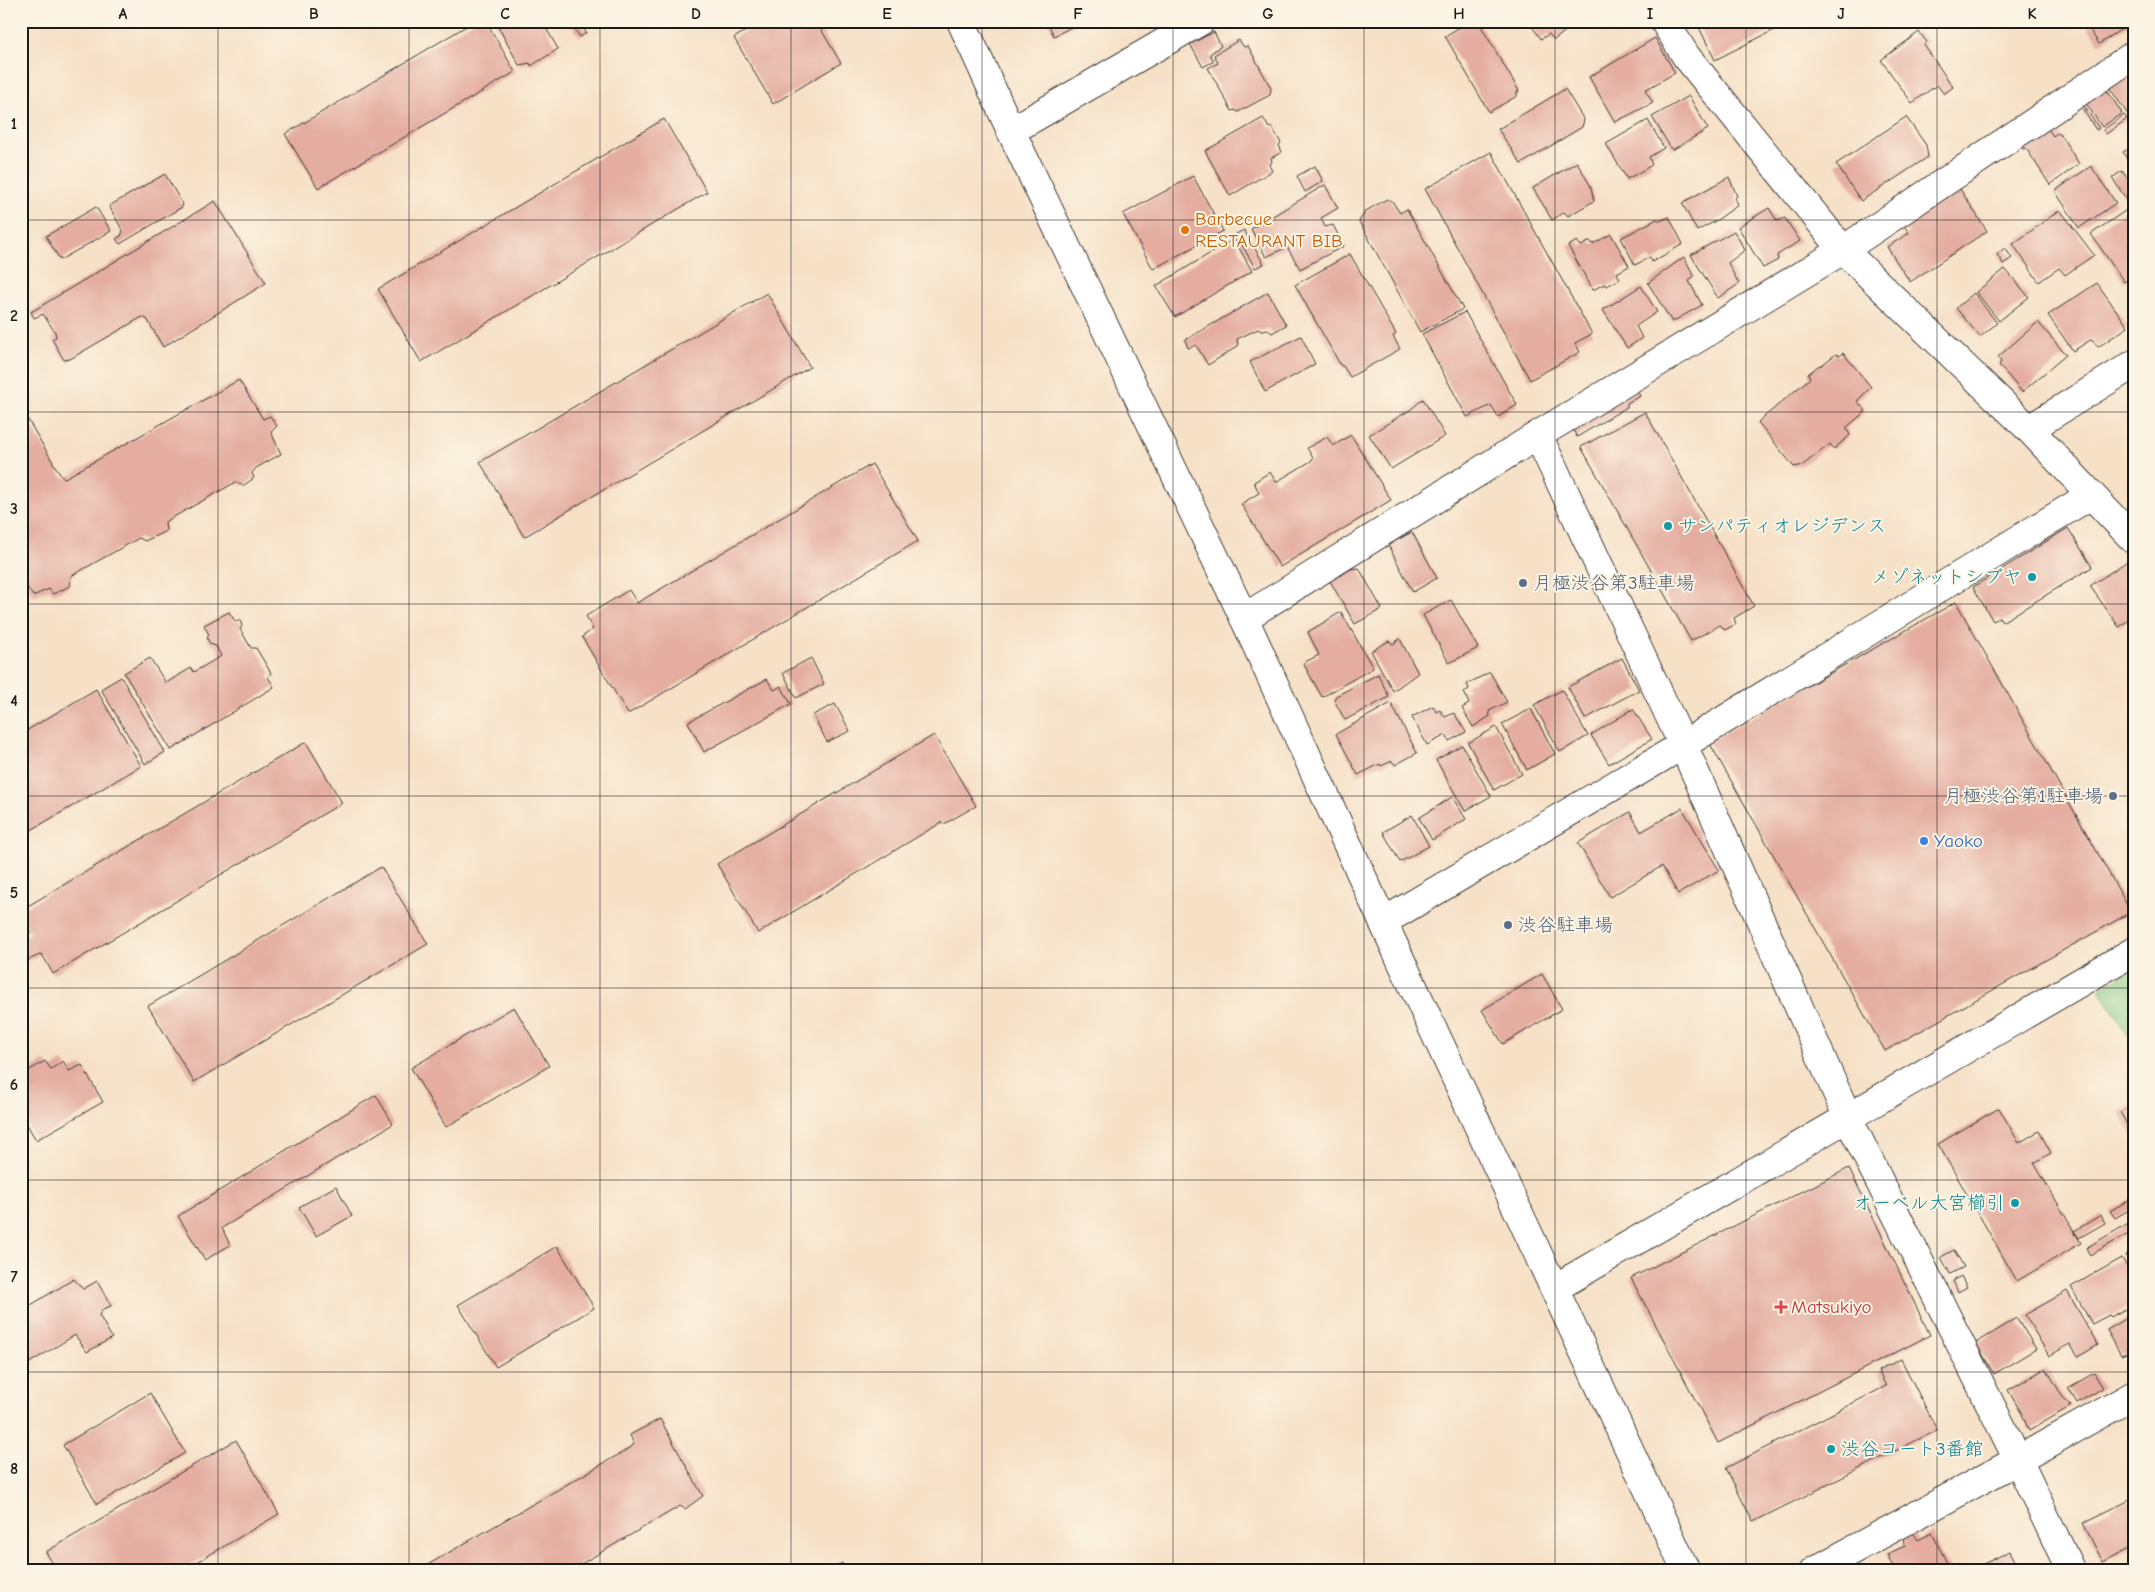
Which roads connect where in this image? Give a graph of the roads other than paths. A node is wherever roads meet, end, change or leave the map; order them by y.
1 (961, 21) edge
2 (1201, 21) edge
3 (1664, 21) edge
4 (2134, 55) edge
5 (1011, 131) junction
6 (1843, 250) junction
7 (2134, 364) edge
8 (2029, 429) junction
9 (1538, 435) junction
10 (2091, 495) junction
11 (2134, 540) edge
12 (1244, 618) junction
13 (1683, 745) junction
14 (1383, 922) junction
15 (2134, 951) edge
16 (1848, 1118) junction
17 (1555, 1288) junction
18 (2134, 1395) edge
19 (2018, 1460) junction
20 (1686, 1571) edge
21 (1814, 1571) edge
22 (2070, 1571) edge

1 - 5 street
2 - 5 street
3 - 6 street
4 - 6 street
5 - 12 street
6 - 8 street
6 - 9 street
7 - 8 street
8 - 10 street
9 - 12 street
9 - 13 street
10 - 11 street
10 - 13 street
12 - 14 street
13 - 14 street
13 - 16 street
14 - 17 street
15 - 16 street
16 - 17 street
16 - 19 street
17 - 20 street
18 - 19 street
19 - 21 street
19 - 22 street

